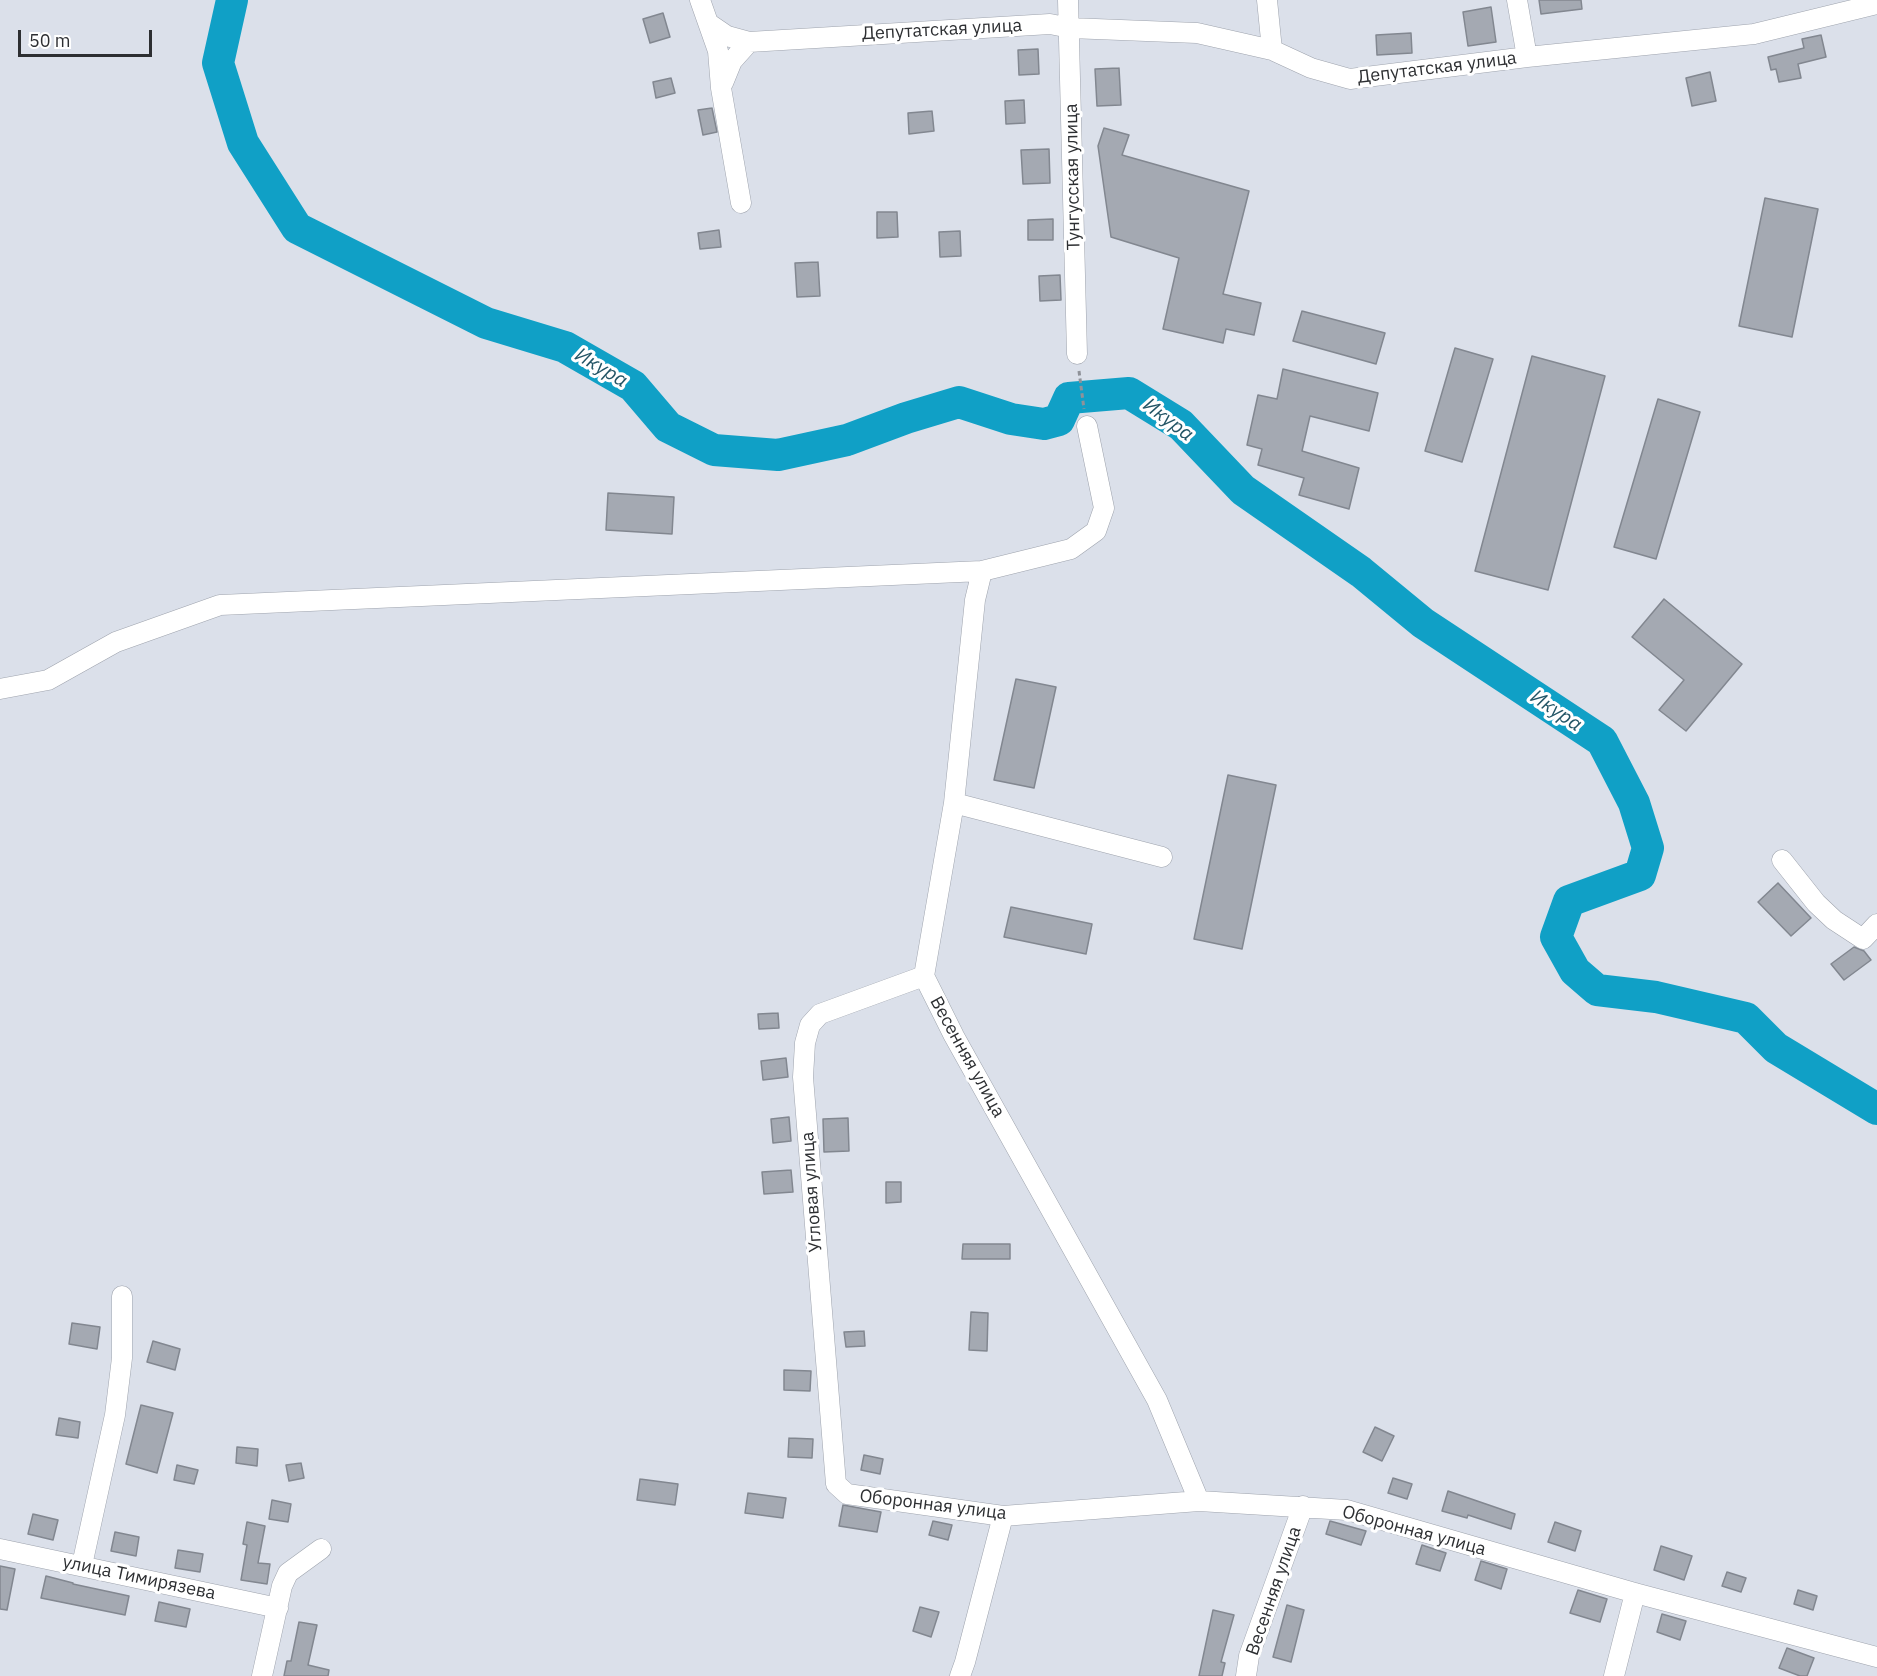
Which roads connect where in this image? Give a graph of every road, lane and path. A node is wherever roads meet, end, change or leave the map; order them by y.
1 (700, 0) edge
2 (1068, 0) edge
3 (1267, 0) edge
4 (1517, 0) edge
5 (1877, 4) edge
6 (708, 23) junction
7 (1070, 28) junction
8 (748, 42) junction
9 (1272, 50) junction
10 (1527, 57) junction
11 (721, 88) junction
12 (741, 203) dead end
13 (1077, 354) joint
14 (1087, 426) joint
15 (981, 571) junction
16 (0, 689) edge
17 (954, 803) junction
18 (1162, 856) dead end
19 (1782, 860) dead end
20 (1877, 924) edge
21 (924, 976) junction
22 (122, 1296) dead end
23 (836, 1484) joint
24 (1199, 1501) junction
25 (1303, 1506) junction
26 (1003, 1516) junction
27 (0, 1549) edge
28 (321, 1549) dead end
29 (82, 1565) junction
30 (1635, 1593) junction
31 (278, 1608) junction
32 (1877, 1657) edge
33 (262, 1676) edge
34 (960, 1676) edge
35 (1246, 1676) edge
36 (1614, 1676) edge

1 - 6 street
2 - 7 street, Тунгусская улица
3 - 9 street
4 - 10 street
5 - 10 street, Депутатская улица
6 - 8 street
6 - 11 street
7 - 8 street, Депутатская улица
7 - 9 street, Депутатская улица
7 - 13 street, Тунгусская улица
8 - 11 street
9 - 10 street, Депутатская улица
11 - 12 street
13 - 14 path
14 - 15 street
15 - 16 street
15 - 17 street, Весенняя улица
17 - 18 street
17 - 21 street, Весенняя улица
19 - 20 street
21 - 23 street, Угловая улица
21 - 24 street, Весенняя улица
22 - 29 street
23 - 26 street, Оборонная улица
24 - 25 street, Оборонная улица
24 - 26 street, Оборонная улица
25 - 30 street, Оборонная улица
25 - 35 street, Весенняя улица
26 - 34 street
27 - 29 street, улица Тимирязева
28 - 31 street
29 - 31 street, улица Тимирязева
30 - 32 street, Оборонная улица
30 - 36 street
31 - 33 street

